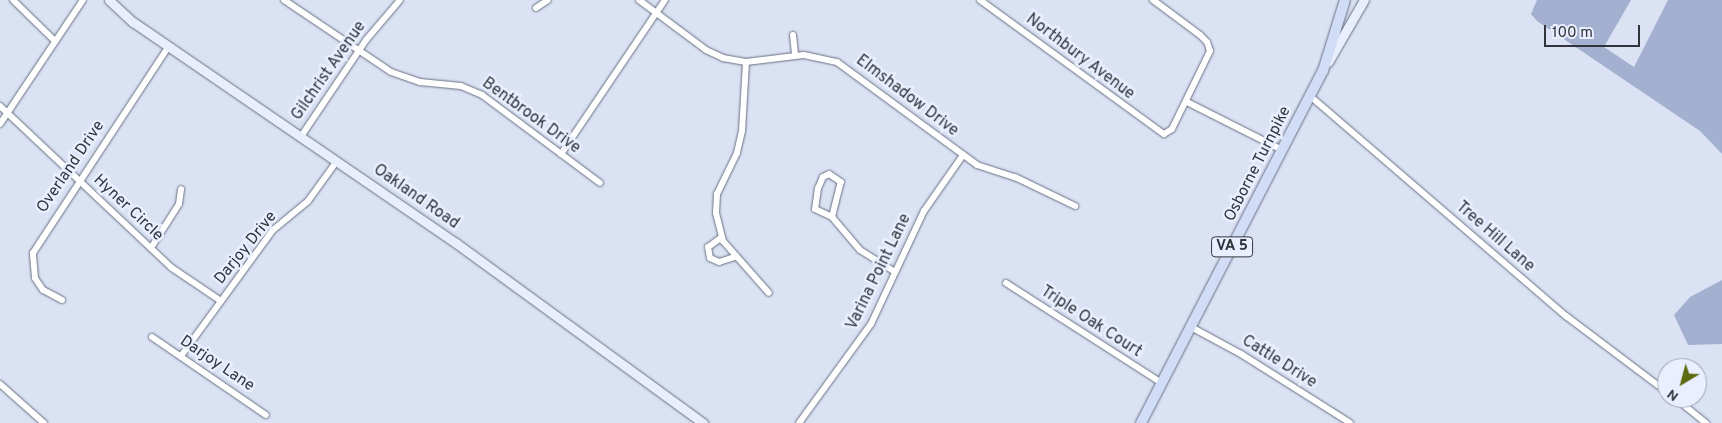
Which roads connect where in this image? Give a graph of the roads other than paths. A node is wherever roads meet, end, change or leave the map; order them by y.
1 (13, 0) edge
2 (83, 0) edge
3 (109, 0) edge
4 (284, 0) edge
5 (400, 0) edge
6 (548, 0) edge
7 (639, 0) edge
8 (665, 0) edge
9 (1153, 0) edge
10 (1364, 0) edge
11 (984, 1) edge
12 (1344, 2) edge
13 (536, 8) dead end
14 (1359, 10) junction
15 (656, 13) junction
16 (793, 35) dead end
17 (55, 41) junction
18 (169, 46) junction
19 (359, 51) junction
20 (795, 55) junction
21 (746, 62) junction
22 (1323, 71) junction
23 (1310, 96) junction
24 (1187, 102) junction
25 (0, 106) edge
26 (7, 113) junction
27 (0, 124) edge
28 (302, 135) junction
29 (1282, 150) junction
30 (561, 154) junction
31 (963, 155) junction
32 (337, 161) junction
33 (79, 180) junction
34 (600, 184) dead end
35 (181, 189) dead end
36 (1076, 206) dead end
37 (832, 217) junction
38 (722, 236) junction
39 (151, 248) junction
40 (734, 256) junction
41 (894, 271) junction
42 (1006, 283) dead end
43 (769, 293) dead end
44 (62, 300) dead end
45 (221, 302) junction
46 (1191, 327) junction
47 (152, 337) dead end
48 (181, 356) junction
49 (1162, 383) junction
50 (0, 384) edge
51 (1657, 384) edge
52 (1688, 408) edge
53 (266, 415) dead end
54 (44, 423) edge
55 (703, 423) edge
56 (799, 423) edge
57 (1141, 423) edge
58 (1350, 423) edge
59 (1706, 423) edge

1 - 17 street
2 - 17 street
3 - 18 street, Oakland Road
4 - 19 street, Bentbrook Drive
5 - 19 street, Gilchrist Avenue
6 - 13 street
7 - 15 street, Elmshadow Drive
8 - 15 street
9 - 24 street
10 - 14 street, Osborne Turnpike
11 - 24 street, Northbury Avenue
12 - 14 street
12 - 22 main road, VA 5
14 - 22 street, Osborne Turnpike
15 - 21 street, Elmshadow Drive
15 - 30 street
16 - 20 street
17 - 26 street
18 - 28 street, Oakland Road
18 - 33 street, Overland Drive
19 - 28 street, Gilchrist Avenue
19 - 30 street, Bentbrook Drive
20 - 21 street, Elmshadow Drive
20 - 31 street, Elmshadow Drive
21 - 38 street
22 - 23 main road, Osborne Turnpike / VA 5
23 - 29 main road, Osborne Turnpike / VA 5
23 - 51 street, Tree Hill Lane
24 - 29 street
25 - 26 street, Hyner Circle
26 - 27 street
26 - 33 street, Hyner Circle
28 - 32 street, Oakland Road
29 - 46 main road, Osborne Turnpike / VA 5
30 - 34 street, Bentbrook Drive
31 - 36 street, Elmshadow Drive
31 - 41 street, Varina Point Lane
32 - 45 street, Darjoy Drive
32 - 55 street, Oakland Road
33 - 39 street, Hyner Circle
33 - 44 street, Overland Drive
35 - 39 street
37 - 37 street
37 - 41 street
38 - 40 street
38 - 40 street
39 - 45 street, Hyner Circle
40 - 43 street
41 - 56 street, Varina Point Lane
42 - 49 street, Triple Oak Court
45 - 48 street, Darjoy Drive
46 - 49 main road, Osborne Turnpike / VA 5
46 - 58 street, Cattle Drive
47 - 48 street, Darjoy Lane
48 - 53 street, Darjoy Lane
49 - 57 main road, Osborne Turnpike / VA 5
50 - 54 street
52 - 59 street

